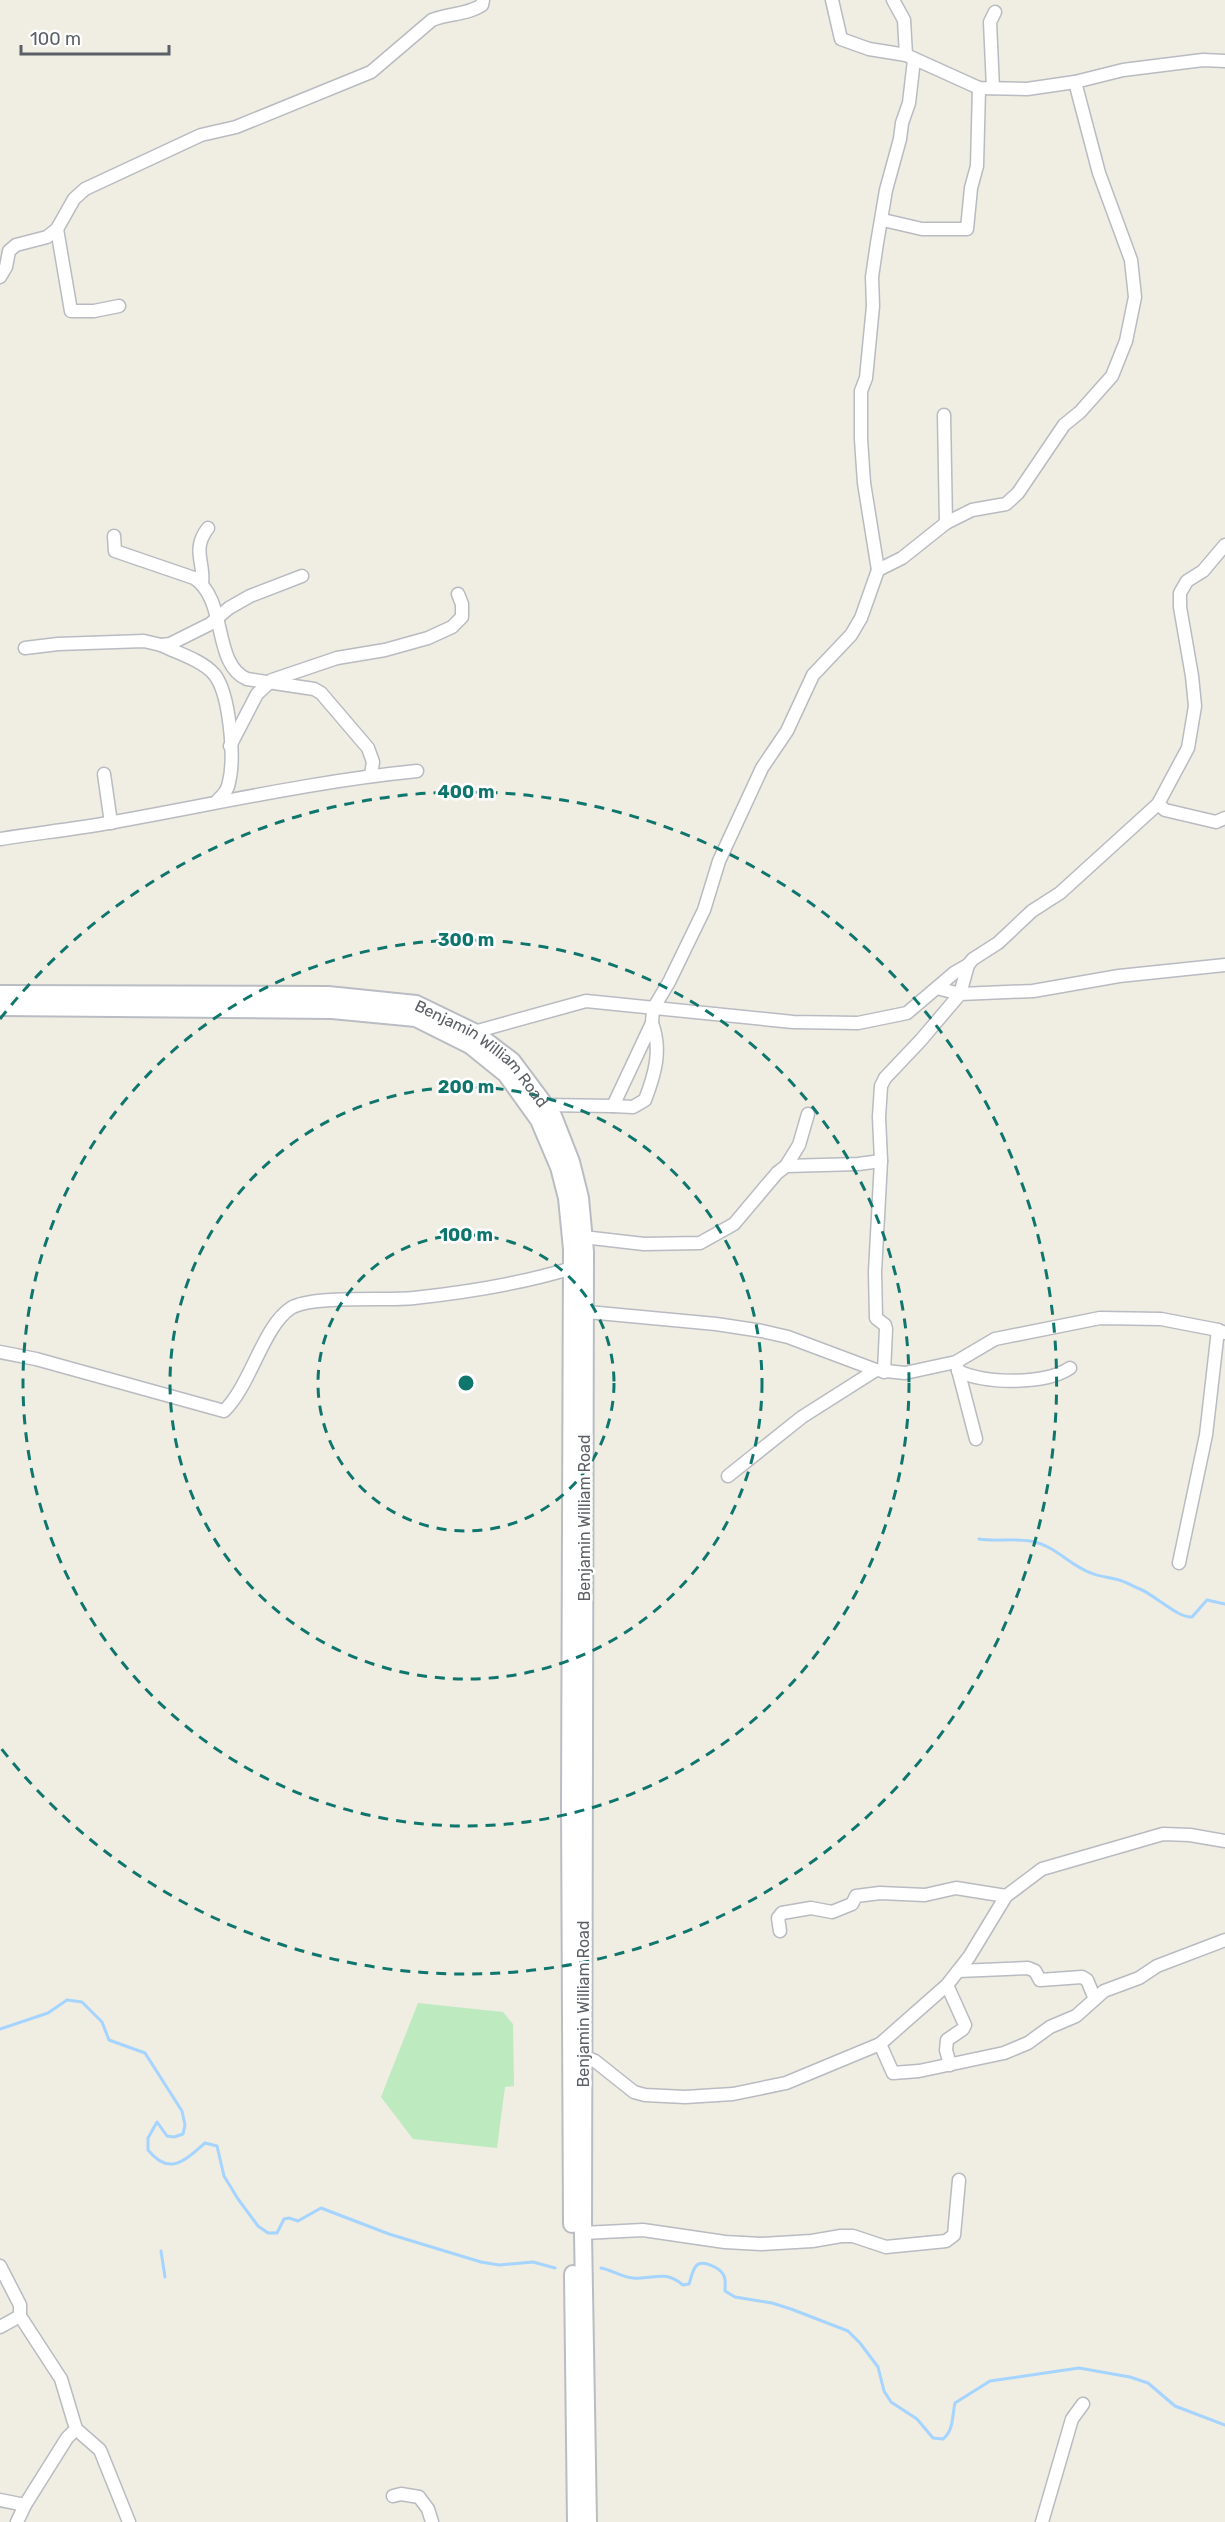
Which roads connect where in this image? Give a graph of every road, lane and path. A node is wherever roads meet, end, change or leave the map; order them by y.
1 (483, 0) edge
2 (832, 0) edge
3 (893, 0) edge
4 (995, 12) dead end
5 (910, 58) junction
6 (1225, 61) edge
7 (1075, 82) junction
8 (979, 87) junction
9 (993, 87) junction
10 (883, 220) junction
11 (57, 229) junction
12 (0, 277) edge
13 (119, 306) dead end
14 (944, 415) dead end
15 (946, 523) junction
16 (208, 528) dead end
17 (114, 536) dead end
18 (1225, 545) edge
19 (878, 570) junction
20 (302, 576) dead end
21 (202, 584) junction
22 (458, 594) dead end
23 (218, 618) junction
24 (161, 645) junction
25 (25, 648) dead end
26 (268, 682) junction
27 (230, 746) junction
28 (417, 771) dead end
29 (104, 774) dead end
30 (371, 775) junction
31 (217, 801) junction
32 (1158, 804) junction
33 (1225, 818) edge
34 (111, 823) junction
35 (0, 839) edge
36 (968, 965) junction
37 (1225, 965) edge
38 (949, 977) junction
39 (937, 988) junction
40 (962, 989) junction
41 (0, 994) edge
42 (0, 1007) edge
43 (653, 1009) junction
44 (652, 1023) junction
45 (474, 1032) junction
46 (613, 1106) junction
47 (539, 1109) junction
48 (808, 1114) dead end
49 (881, 1161) junction
50 (786, 1166) junction
51 (583, 1237) junction
52 (572, 1268) junction
53 (578, 1311) junction
54 (1222, 1331) edge
55 (0, 1352) edge
56 (957, 1367) junction
57 (1070, 1368) dead end
58 (880, 1371) junction
59 (976, 1438) dead end
60 (728, 1476) dead end
61 (1179, 1563) dead end
62 (1225, 1841) edge
63 (1006, 1896) junction
64 (780, 1931) dead end
65 (1225, 1940) edge
66 (958, 1971) junction
67 (947, 1985) junction
68 (1095, 1999) junction
69 (880, 2044) junction
70 (583, 2056) junction
71 (950, 2065) junction
72 (959, 2180) dead end
73 (583, 2233) junction
74 (0, 2266) edge
75 (20, 2316) junction
76 (0, 2327) edge
77 (1083, 2404) dead end
78 (76, 2429) junction
79 (393, 2496) dead end
80 (0, 2500) edge
81 (25, 2505) junction
82 (17, 2522) edge
83 (129, 2522) edge
84 (432, 2522) edge
85 (576, 2522) edge
86 (588, 2522) edge
87 (1042, 2522) edge

1 - 11 street
2 - 5 street
3 - 5 street
4 - 9 street
5 - 8 street
5 - 10 street
6 - 7 street
7 - 9 street
7 - 15 street
8 - 9 street
8 - 10 street
10 - 19 street
11 - 12 street
11 - 13 street
14 - 15 street
15 - 19 street
16 - 21 street
17 - 21 street
18 - 32 street
19 - 43 street
20 - 23 street
21 - 23 street
22 - 26 street
23 - 24 street
23 - 26 street
24 - 25 street
24 - 27 street
26 - 27 street
26 - 30 street
27 - 31 street
28 - 30 street
29 - 34 street
30 - 31 street
31 - 34 street
32 - 33 street
32 - 36 street
34 - 35 street
36 - 38 street
36 - 40 street
37 - 40 street
38 - 39 street
38 - 40 street
39 - 40 street
39 - 43 street
40 - 49 street
41 - 45 main road, Benjamin William Road
42 - 47 main road, Benjamin William Road
43 - 44 street
43 - 45 street
44 - 46 street
44 - 46 street
45 - 47 main road, Benjamin William Road
46 - 47 street
47 - 51 main road, Benjamin William Road
47 - 52 main road, Benjamin William Road
48 - 50 street
49 - 50 street
49 - 58 street
50 - 51 street
51 - 53 main road, Benjamin William Road
52 - 53 main road, Benjamin William Road
52 - 55 street
53 - 58 street
53 - 70 main road, Benjamin William Road
53 - 85 main road, Benjamin William Road
54 - 56 street
54 - 61 street
56 - 57 street
56 - 58 street
56 - 59 street
58 - 60 street
62 - 63 street
63 - 64 street
63 - 66 street
65 - 68 street
66 - 67 street
66 - 68 street
67 - 69 street
67 - 71 street
68 - 71 street
69 - 70 street
69 - 71 street
70 - 73 main road, Benjamin William Road
72 - 73 street
73 - 86 main road, Benjamin William Road
74 - 75 street
75 - 76 street
75 - 78 street
77 - 87 street
78 - 81 street
78 - 83 street
79 - 84 street
80 - 81 street
81 - 82 street

